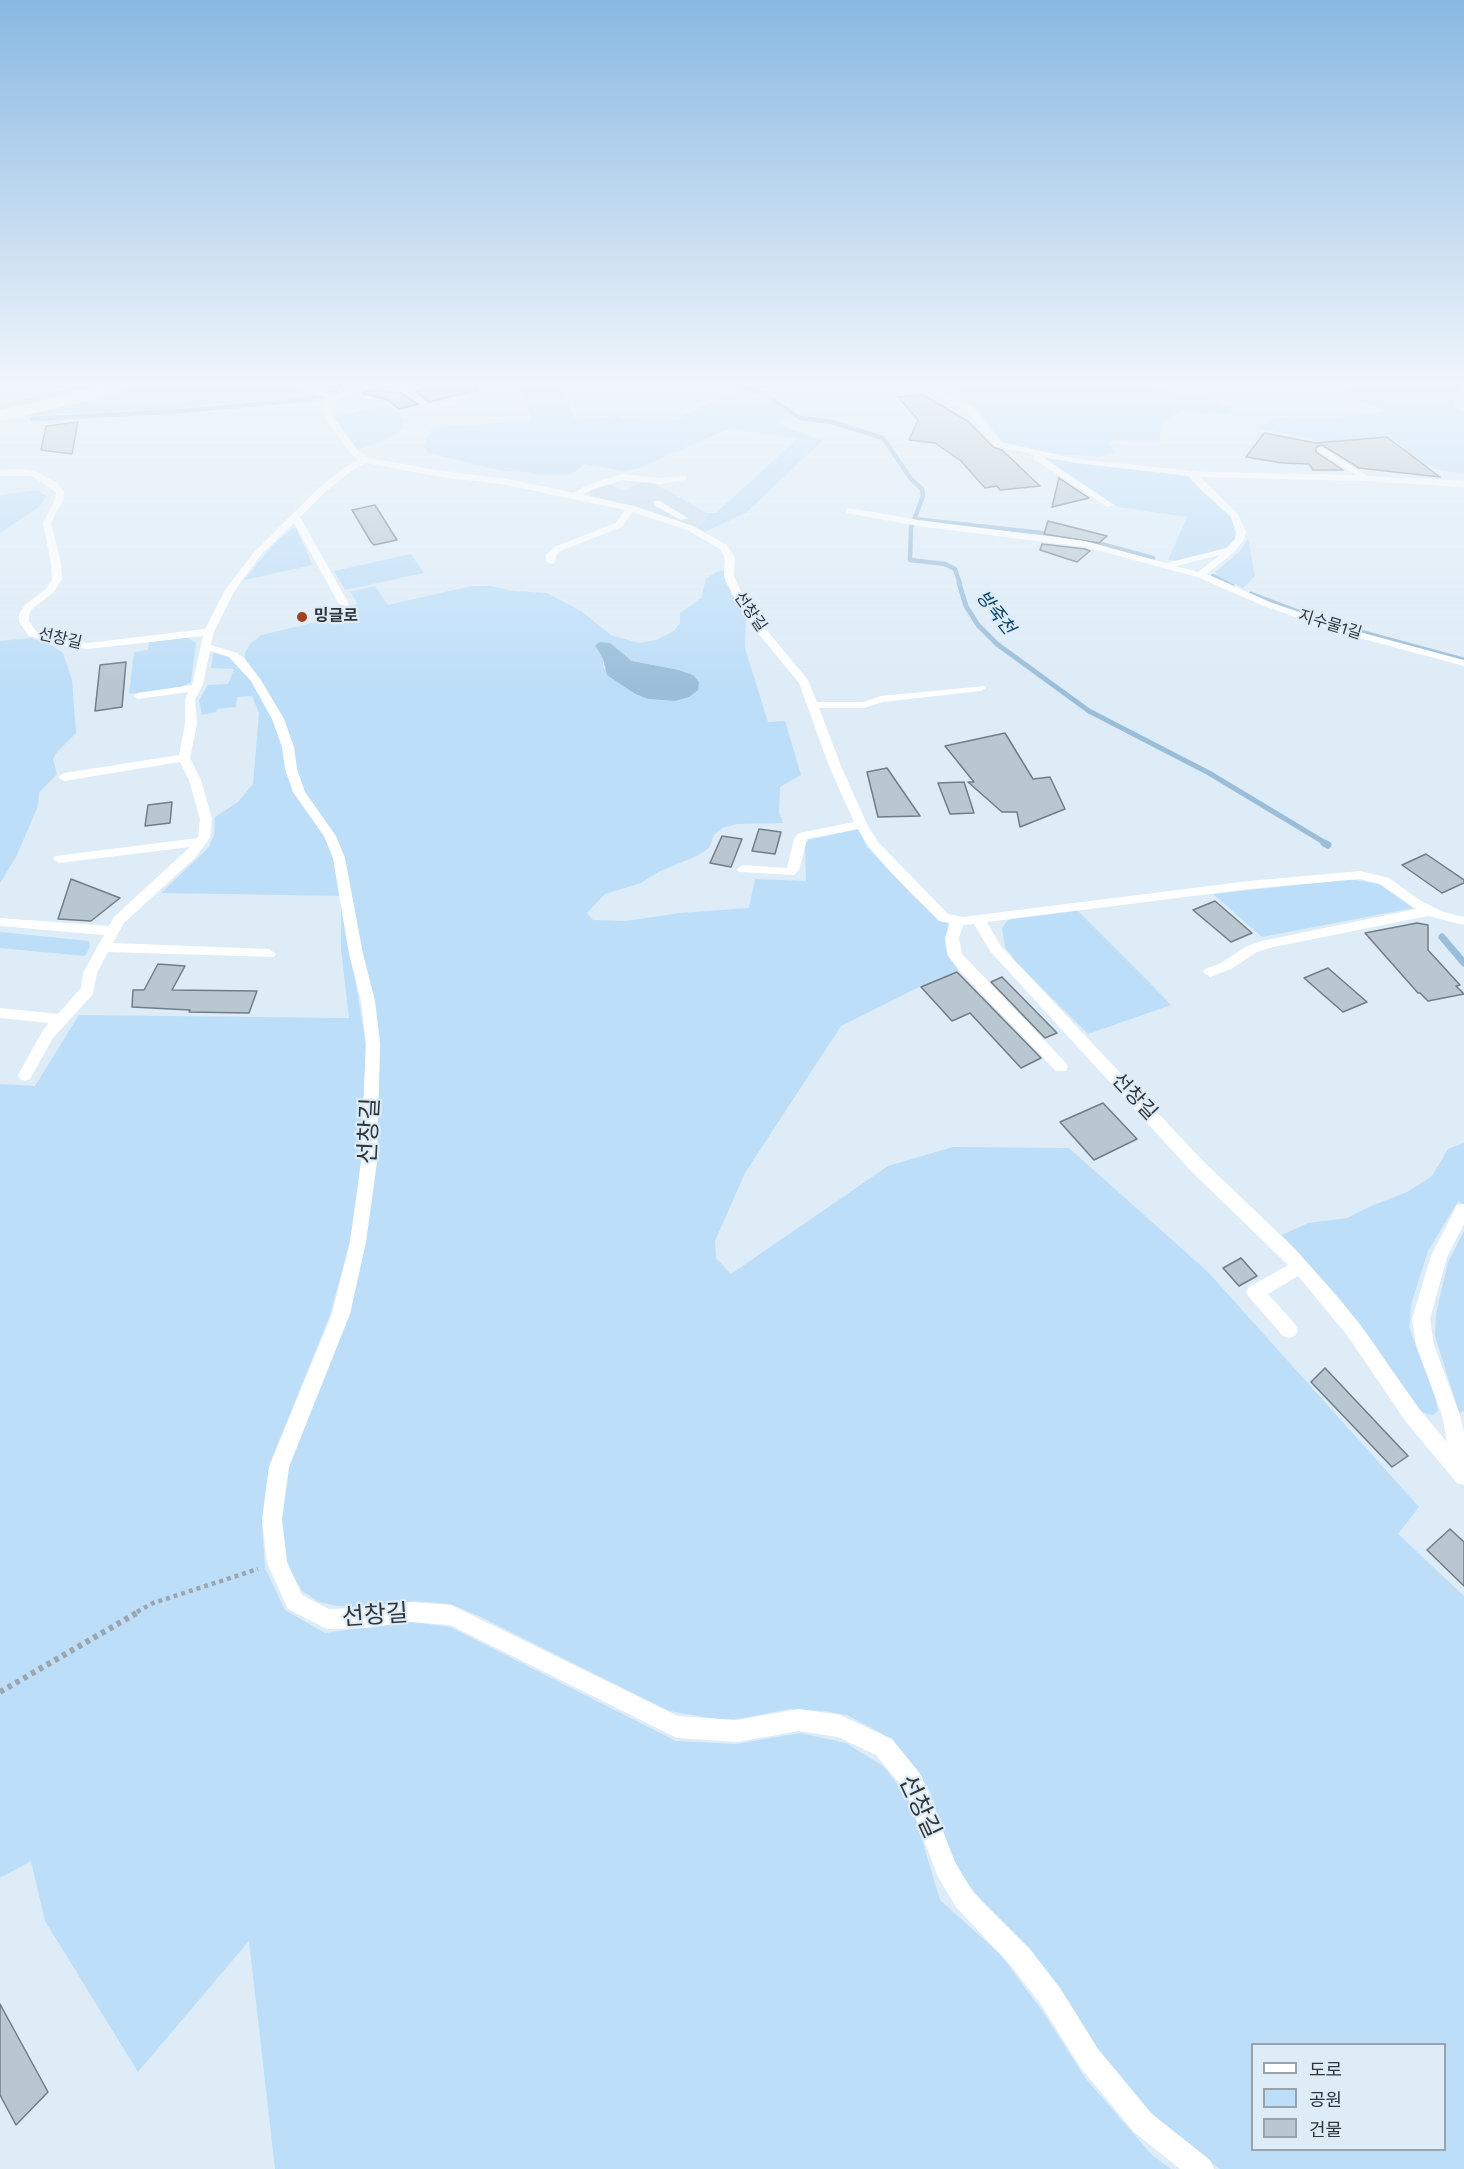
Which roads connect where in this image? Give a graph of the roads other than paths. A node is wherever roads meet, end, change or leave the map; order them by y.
1 (52, 483) edge
2 (332, 483) edge
3 (513, 483) edge
4 (603, 483) edge
5 (1077, 483) edge
6 (1200, 483) edge
7 (576, 496) junction
8 (657, 503) dead end
9 (1110, 505) dead end
10 (631, 508) junction
11 (849, 511) dead end
12 (295, 517) junction
13 (690, 528) junction
14 (1231, 550) junction
15 (551, 561) dead end
16 (1168, 565) junction
17 (1200, 575) junction
18 (344, 604) dead end
19 (208, 640) junction
20 (1464, 663) edge
21 (196, 688) junction
22 (981, 688) dead end
23 (138, 696) dead end
24 (814, 705) junction
25 (184, 758) junction
26 (64, 777) dead end
27 (861, 824) junction
28 (201, 842) junction
29 (59, 859) dead end
30 (743, 869) dead end
31 (1429, 911) junction
32 (978, 919) junction
33 (958, 921) junction
34 (1464, 921) edge
35 (0, 922) edge
36 (112, 931) junction
37 (103, 947) junction
38 (269, 954) dead end
39 (1210, 972) dead end
40 (0, 1013) edge
41 (61, 1019) junction
42 (1061, 1067) dead end
43 (25, 1075) dead end
44 (1463, 1210) edge
45 (1300, 1267) junction
46 (1289, 1330) dead end
47 (1464, 1463) edge
48 (1464, 1476) edge
49 (1201, 2169) edge

1 - 19 lane, 선창길
2 - 12 lane
3 - 7 lane, 선창길
4 - 7 lane
5 - 9 lane
6 - 14 lane
7 - 10 lane, 선창길
8 - 13 lane, 선창길
10 - 13 lane, 선창길
10 - 15 lane
11 - 16 lane, 지수물1길
12 - 18 lane
12 - 19 lane
13 - 24 lane, 선창길
14 - 16 lane, 지수물1길
14 - 17 lane
16 - 17 lane, 지수물1길
17 - 20 lane, 지수물1길
19 - 21 lane
19 - 49 lane, 선창길
21 - 23 lane
21 - 25 lane
22 - 24 lane
24 - 27 lane, 선창길
25 - 26 lane
25 - 28 lane
27 - 30 lane
27 - 33 lane, 선창길
28 - 29 lane
28 - 36 lane
31 - 32 lane
31 - 34 lane
31 - 39 lane
32 - 33 lane
32 - 45 lane, 선창길
33 - 42 lane
35 - 36 lane
36 - 37 lane
37 - 38 lane
37 - 41 lane
40 - 41 lane
41 - 43 lane
44 - 47 lane
45 - 46 lane
45 - 48 lane, 선창길

